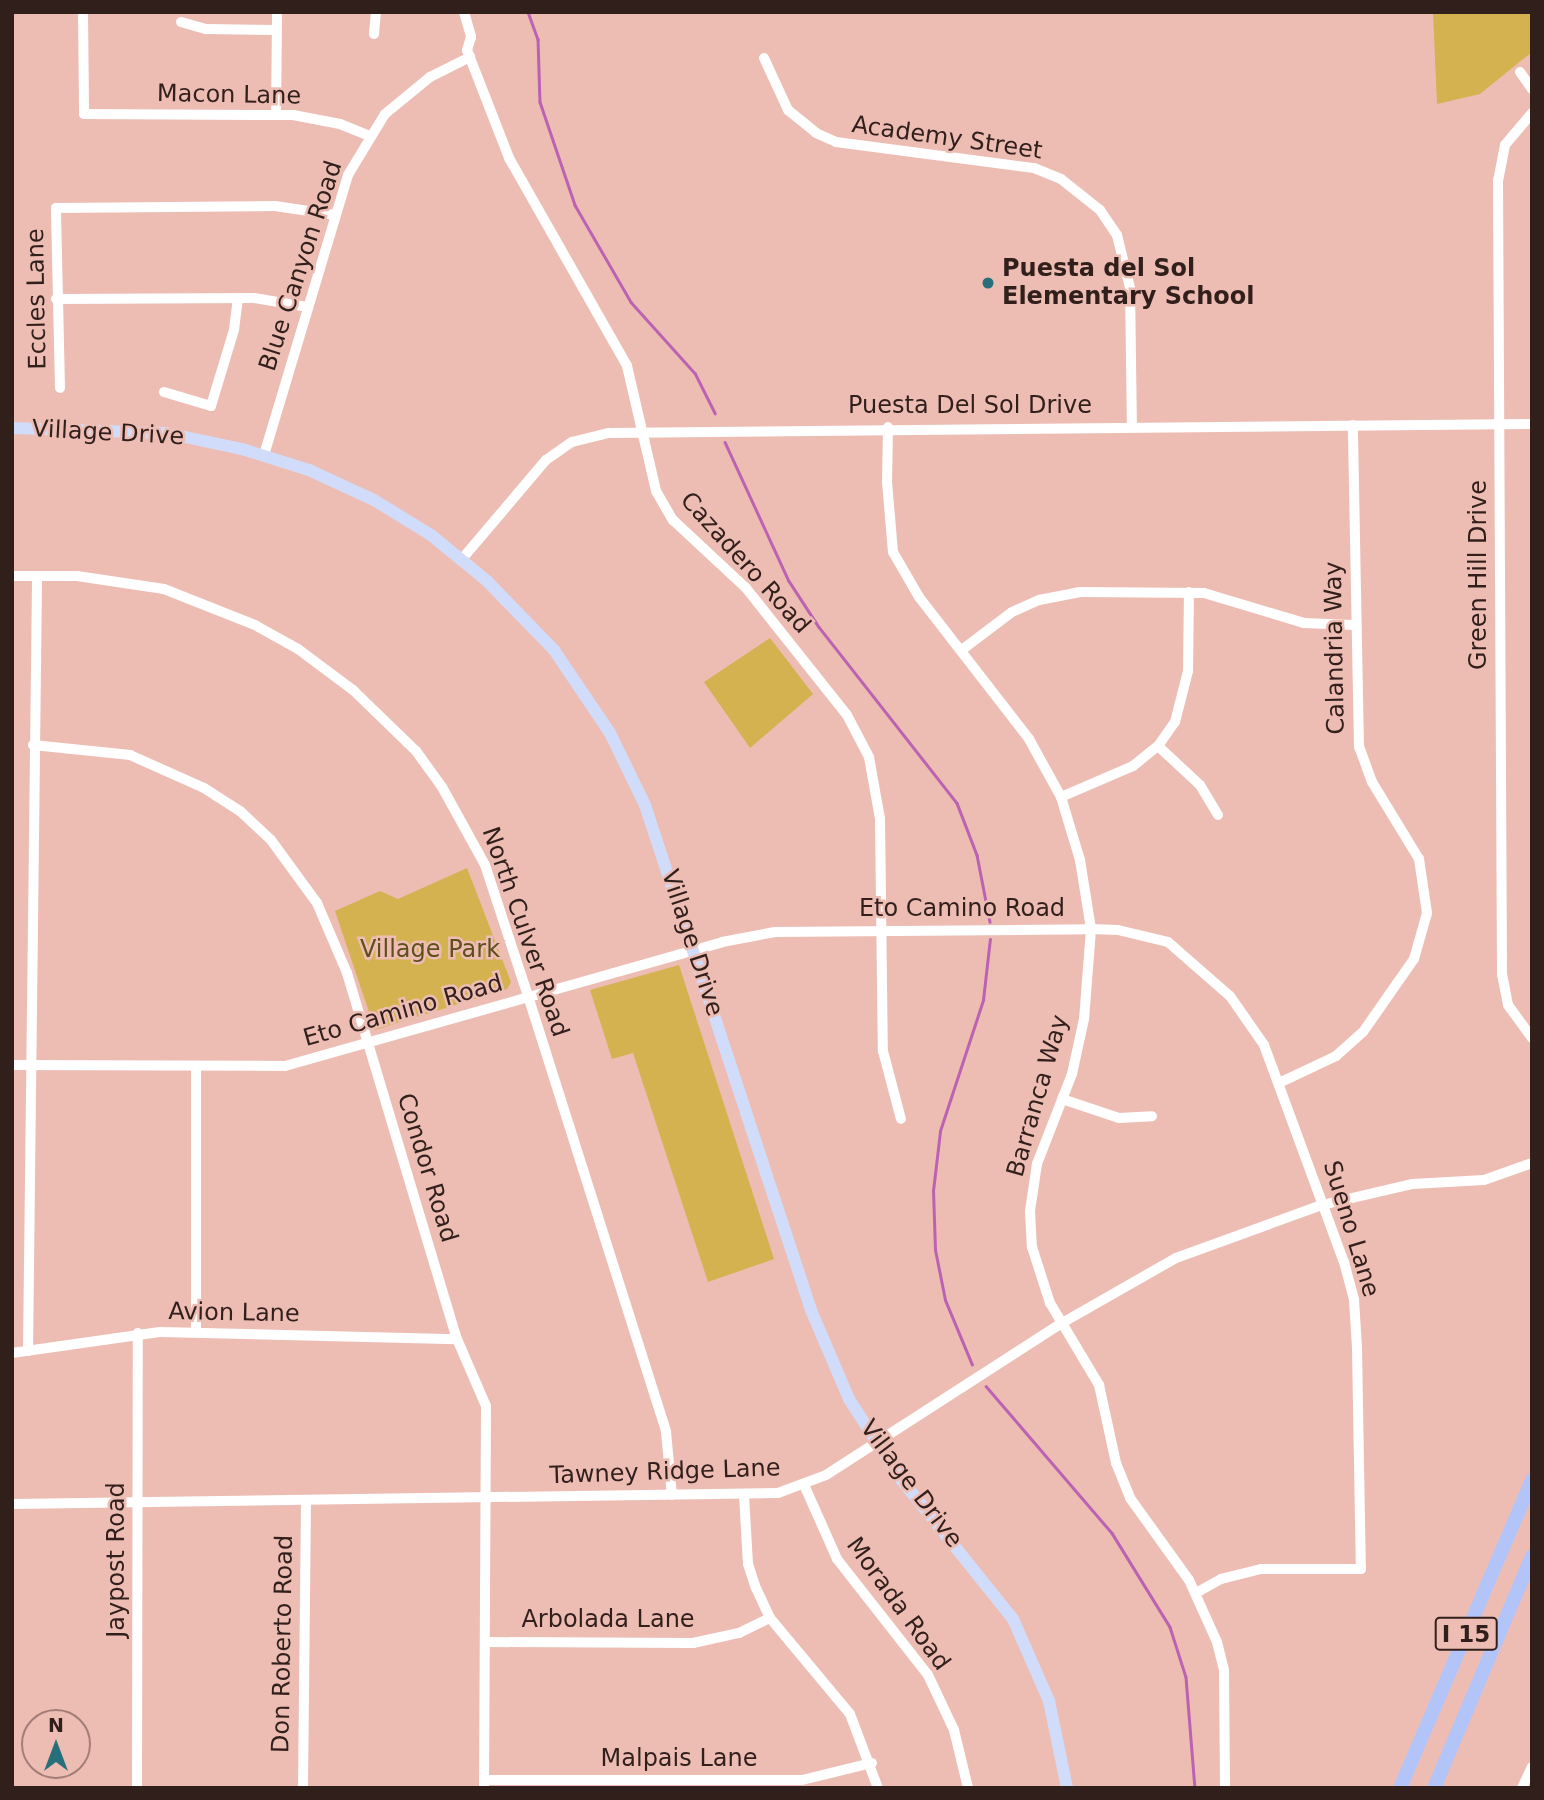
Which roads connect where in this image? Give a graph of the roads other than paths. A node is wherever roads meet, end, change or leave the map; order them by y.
1 (83, 12) edge
2 (277, 12) edge
3 (376, 12) edge
4 (464, 12) edge
5 (181, 22) dead end
6 (276, 30) junction
7 (374, 34) dead end
8 (470, 57) junction
9 (764, 58) dead end
10 (1520, 72) dead end
11 (1532, 89) edge
12 (1532, 113) edge
13 (276, 115) junction
14 (369, 136) junction
15 (335, 215) junction
16 (238, 298) junction
17 (56, 299) junction
18 (308, 306) junction
19 (60, 388) dead end
20 (164, 392) dead end
21 (1532, 424) edge
22 (1353, 425) junction
23 (1500, 425) junction
24 (1132, 426) junction
25 (888, 427) junction
26 (12, 428) edge
27 (640, 432) junction
28 (264, 455) junction
29 (462, 559) junction
30 (12, 576) edge
31 (37, 576) junction
32 (1189, 592) junction
33 (1354, 625) junction
34 (963, 649) junction
35 (33, 745) junction
36 (1158, 746) junction
37 (1061, 797) junction
38 (1219, 815) dead end
39 (1091, 929) junction
40 (882, 930) junction
41 (694, 949) junction
42 (528, 996) junction
43 (1532, 1038) edge
44 (368, 1043) junction
45 (12, 1065) edge
46 (30, 1065) junction
47 (196, 1068) junction
48 (1281, 1082) junction
49 (1062, 1099) junction
50 (1152, 1116) dead end
51 (901, 1119) dead end
52 (1532, 1163) edge
53 (1322, 1205) junction
54 (1062, 1323) junction
55 (196, 1332) junction
56 (138, 1333) junction
57 (457, 1339) junction
58 (27, 1351) junction
59 (12, 1353) edge
60 (874, 1442) junction
61 (1532, 1480) edge
62 (805, 1487) junction
63 (673, 1495) junction
64 (744, 1495) junction
65 (485, 1497) junction
66 (306, 1500) junction
67 (139, 1502) junction
68 (12, 1504) edge
69 (1532, 1556) edge
70 (1196, 1593) junction
71 (770, 1618) junction
72 (485, 1642) junction
73 (872, 1763) junction
74 (1532, 1767) edge
75 (484, 1784) edge
76 (1525, 1787) edge
77 (137, 1788) edge
78 (303, 1788) edge
79 (878, 1788) edge
80 (968, 1788) edge
81 (1067, 1788) edge
82 (1226, 1788) edge
83 (1400, 1788) edge
84 (1434, 1788) edge

1 - 13 street, Macon Lane
2 - 6 street
3 - 7 street
4 - 8 street, Cazadero Road
5 - 6 street
6 - 13 street
8 - 14 street, Blue Canyon Road
8 - 27 street, Cazadero Road
9 - 24 street, Academy Street
10 - 11 street
12 - 23 street, Green Hill Drive
13 - 14 street, Macon Lane
14 - 15 street, Blue Canyon Road
15 - 17 street, Eccles Lane
15 - 18 street, Blue Canyon Road
16 - 17 street
16 - 18 street
16 - 20 street
17 - 19 street, Eccles Lane
18 - 28 street, Blue Canyon Road
21 - 23 street, Puesta Del Sol Drive
22 - 23 street, Puesta Del Sol Drive
22 - 24 street, Puesta Del Sol Drive
22 - 33 street, Calandria Way
23 - 43 street, Green Hill Drive
24 - 25 street, Puesta Del Sol Drive
25 - 27 street, Puesta Del Sol Drive
25 - 34 street, Barranca Way
26 - 28 main road, Village Drive
27 - 29 street, Puesta Del Sol Drive
27 - 40 street, Cazadero Road
28 - 29 main road, Village Drive
29 - 41 main road, Village Drive
30 - 31 street, North Culver Road
31 - 35 street
31 - 42 street, North Culver Road
32 - 33 street
32 - 34 street
32 - 36 street
33 - 48 street, Calandria Way
34 - 37 street, Barranca Way
35 - 44 street, Condor Road
35 - 46 street
36 - 37 street
36 - 38 street
37 - 39 street, Barranca Way
39 - 40 street, Eto Camino Road
39 - 48 street, Sueno Lane
39 - 49 street, Barranca Way
40 - 41 street, Eto Camino Road
40 - 51 street, Cazadero Road
41 - 42 street, Eto Camino Road
41 - 60 main road, Village Drive
42 - 44 street, Eto Camino Road
42 - 63 street, North Culver Road
44 - 47 street, Eto Camino Road
44 - 57 street, Condor Road
45 - 46 street, Eto Camino Road
46 - 47 street, Eto Camino Road
46 - 58 street
47 - 55 street
48 - 53 street, Sueno Lane
49 - 50 street
49 - 54 street, Barranca Way
52 - 53 street, Tawney Ridge Lane
53 - 54 street, Tawney Ridge Lane
53 - 70 street, Sueno Lane
54 - 60 street, Tawney Ridge Lane
54 - 70 street, Barranca Way
55 - 56 street, Avion Lane
55 - 57 street, Avion Lane
56 - 58 street, Avion Lane
56 - 67 street, Jaypost Road
57 - 65 street, Condor Road
58 - 59 street, Avion Lane
60 - 62 street, Tawney Ridge Lane
60 - 81 main road, Village Drive
61 - 83 highway, I 15
62 - 64 street, Tawney Ridge Lane
62 - 80 street, Morada Road
63 - 64 street, Tawney Ridge Lane
63 - 65 street, Tawney Ridge Lane
64 - 71 street
65 - 66 street, Tawney Ridge Lane
65 - 72 street, Condor Road
66 - 67 street, Tawney Ridge Lane
66 - 78 street, Don Roberto Road
67 - 68 street, Tawney Ridge Lane
67 - 77 street, Jaypost Road
69 - 84 highway, I 15
70 - 82 street, Barranca Way
71 - 72 street, Arbolada Lane
71 - 73 street
72 - 75 street, Condor Road
73 - 75 street, Malpais Lane
73 - 79 street
74 - 76 street

